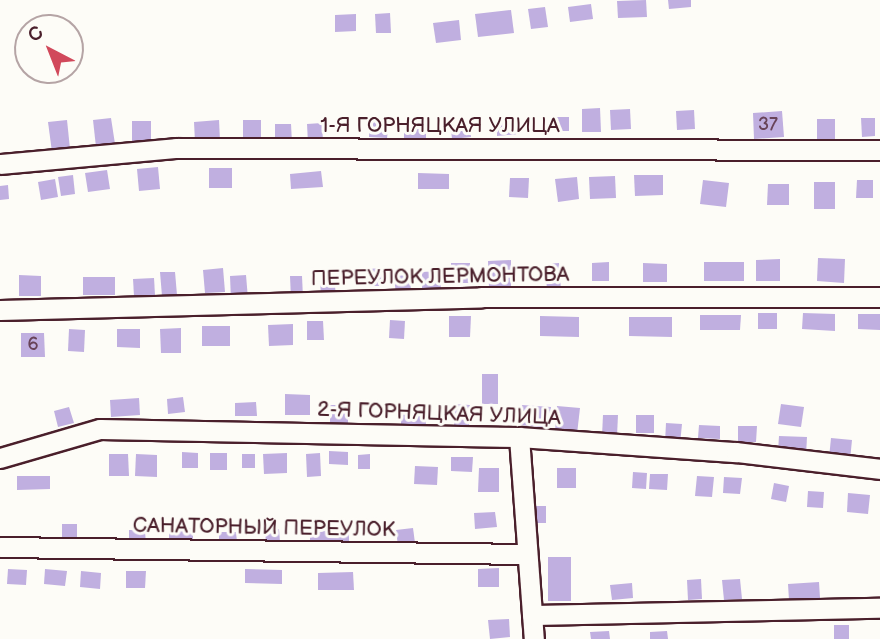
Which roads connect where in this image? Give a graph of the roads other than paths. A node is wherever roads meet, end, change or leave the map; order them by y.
1 (880, 150) edge
2 (0, 164) edge
3 (880, 297) edge
4 (0, 310) edge
5 (519, 437) junction
6 (0, 458) edge
7 (880, 469) edge
8 (0, 547) edge
9 (527, 554) junction
10 (880, 608) edge
11 (532, 615) junction
12 (534, 639) edge

1 - 2 street, 1-Я ГОРНЯЦКАЯ УЛИЦА
3 - 4 street, ПЕРЕУЛОК ЛЕРМОНТОВА
5 - 6 street, 2-Я ГОРНЯЦКАЯ УЛИЦА
5 - 7 street, 2-Я ГОРНЯЦКАЯ УЛИЦА
5 - 9 street
8 - 9 street, САНАТОРНЫЙ ПЕРЕУЛОК
9 - 11 street
10 - 11 street
11 - 12 street

